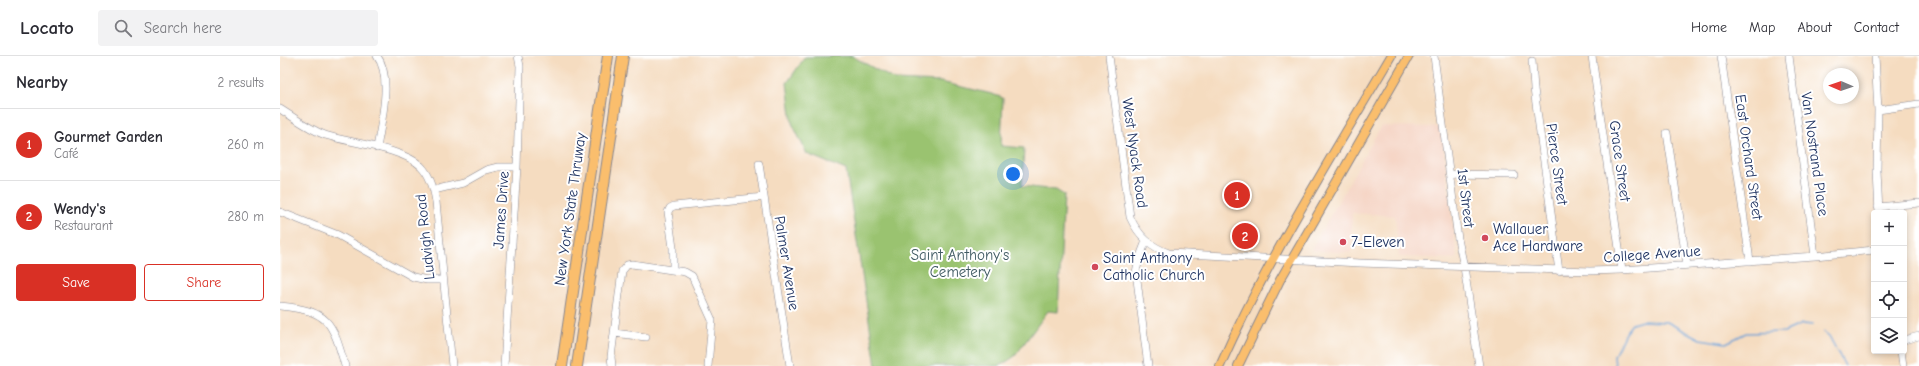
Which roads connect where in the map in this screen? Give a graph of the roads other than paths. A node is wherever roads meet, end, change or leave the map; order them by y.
1 (377, 56) edge
2 (518, 56) edge
3 (608, 56) edge
4 (623, 56) edge
5 (1108, 56) edge
6 (1391, 56) edge
7 (1408, 56) edge
8 (1434, 56) edge
9 (1592, 56) edge
10 (1721, 56) edge
11 (1789, 56) edge
12 (1875, 56) edge
13 (1532, 61) dead end
14 (1919, 104) edge
15 (280, 109) edge
16 (1878, 110) junction
17 (1667, 133) dead end
18 (378, 148) junction
19 (759, 164) dead end
20 (516, 167) junction
21 (1450, 174) junction
22 (1514, 175) dead end
23 (434, 190) junction
24 (764, 197) junction
25 (1919, 203) edge
26 (1879, 210) edge
27 (280, 212) edge
28 (1146, 241) junction
29 (1871, 250) edge
30 (1815, 256) junction
31 (1273, 259) junction
32 (1291, 260) junction
33 (1750, 261) junction
34 (1687, 265) junction
35 (1464, 267) junction
36 (673, 270) junction
37 (1622, 270) junction
38 (1559, 271) junction
39 (443, 280) junction
40 (280, 306) edge
41 (614, 333) junction
42 (1919, 336) edge
43 (646, 337) dead end
44 (1907, 339) edge
45 (1902, 354) edge
46 (345, 366) edge
47 (452, 366) edge
48 (504, 366) edge
49 (562, 366) edge
50 (577, 366) edge
51 (612, 366) edge
52 (708, 366) edge
53 (790, 366) edge
54 (1148, 366) edge
55 (1220, 366) edge
56 (1238, 366) edge
57 (1479, 366) edge
58 (1904, 366) edge

1 - 18 street
2 - 20 street, James Drive
3 - 49 highway, New York State Thruway
4 - 50 highway, New York State Thruway
5 - 28 street, West Nyack Road
6 - 31 main road
7 - 32 main road
8 - 21 street, 1st Street
9 - 37 street, Grace Street
10 - 33 street, East Orchard Street
11 - 30 street, Van Nostrand Place
12 - 16 street
13 - 38 street, Pierce Street
14 - 16 street
15 - 18 street, Ludvigh Road
16 - 26 street
17 - 34 street
18 - 23 street, Ludvigh Road
19 - 24 street, Palmer Avenue
20 - 23 street
20 - 48 street, James Drive
21 - 22 street
21 - 35 street, 1st Street
23 - 39 street, Ludvigh Road
24 - 36 street
24 - 53 street, Palmer Avenue
25 - 26 street
27 - 39 street
28 - 31 street, College Avenue
28 - 54 street
29 - 30 street, College Avenue
30 - 33 street, College Avenue
31 - 32 street, College Avenue
31 - 55 main road
32 - 35 street, College Avenue
32 - 56 main road
33 - 34 street, College Avenue
34 - 37 street, College Avenue
35 - 38 street, College Avenue
35 - 57 street, 1st Street
36 - 41 street
36 - 52 street
37 - 38 street, College Avenue
39 - 47 street, Ludvigh Road
40 - 46 street
41 - 43 street
41 - 51 street
42 - 44 street
45 - 58 street

